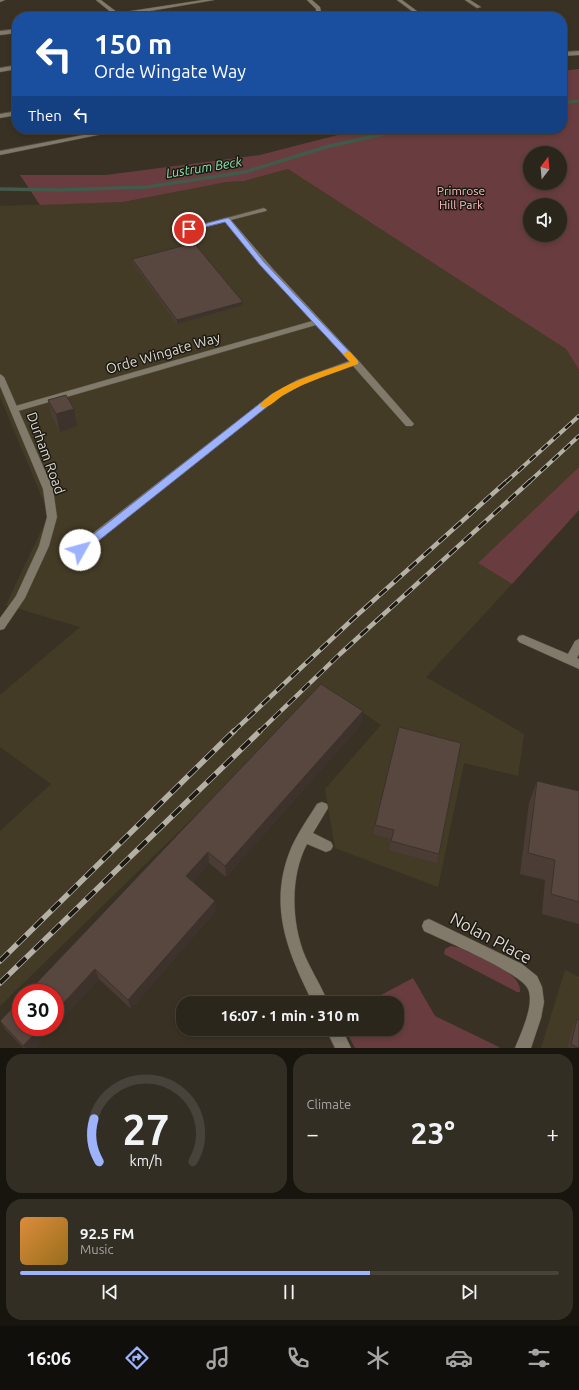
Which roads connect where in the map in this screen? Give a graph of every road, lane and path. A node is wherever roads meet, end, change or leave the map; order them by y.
1 (0, 0) edge
2 (3, 0) edge
3 (98, 0) edge
4 (212, 0) edge
5 (309, 0) edge
6 (399, 0) edge
7 (466, 0) edge
8 (479, 8) dead end
9 (114, 12) edge
10 (142, 12) edge
11 (319, 12) edge
12 (416, 12) edge
13 (12, 32) edge
14 (0, 33) edge
15 (579, 53) edge
16 (567, 54) edge
17 (12, 68) edge
18 (0, 70) edge
19 (12, 114) edge
20 (0, 116) edge
21 (98, 134) edge
22 (0, 153) edge
23 (264, 210) dead end
24 (227, 220) junction
25 (189, 229) dead end
26 (318, 322) junction
27 (355, 362) junction
28 (0, 377) edge
29 (15, 409) junction
30 (409, 424) dead end
31 (80, 550) dead end
32 (0, 626) edge
33 (523, 639) dead end
34 (579, 644) edge
35 (575, 662) edge
36 (322, 808) dead end
37 (306, 836) junction
38 (326, 846) dead end
39 (429, 926) dead end
40 (318, 996) edge
41 (337, 1036) edge
42 (343, 1048) edge
43 (523, 1048) edge

1 - 2 street
3 - 9 street
4 - 10 street
5 - 11 street
6 - 12 street
7 - 8 street
13 - 14 street
15 - 16 street
17 - 18 street
19 - 20 street
21 - 22 street
23 - 24 street
24 - 25 street
24 - 26 street
26 - 27 street
26 - 29 street, Orde Wingate Way
27 - 30 street
27 - 31 street
28 - 29 street, Durham Road
29 - 32 street, Durham Road
33 - 35 street
34 - 35 street
36 - 37 street
37 - 38 street
37 - 40 street
39 - 43 street, Nolan Place
41 - 42 street

